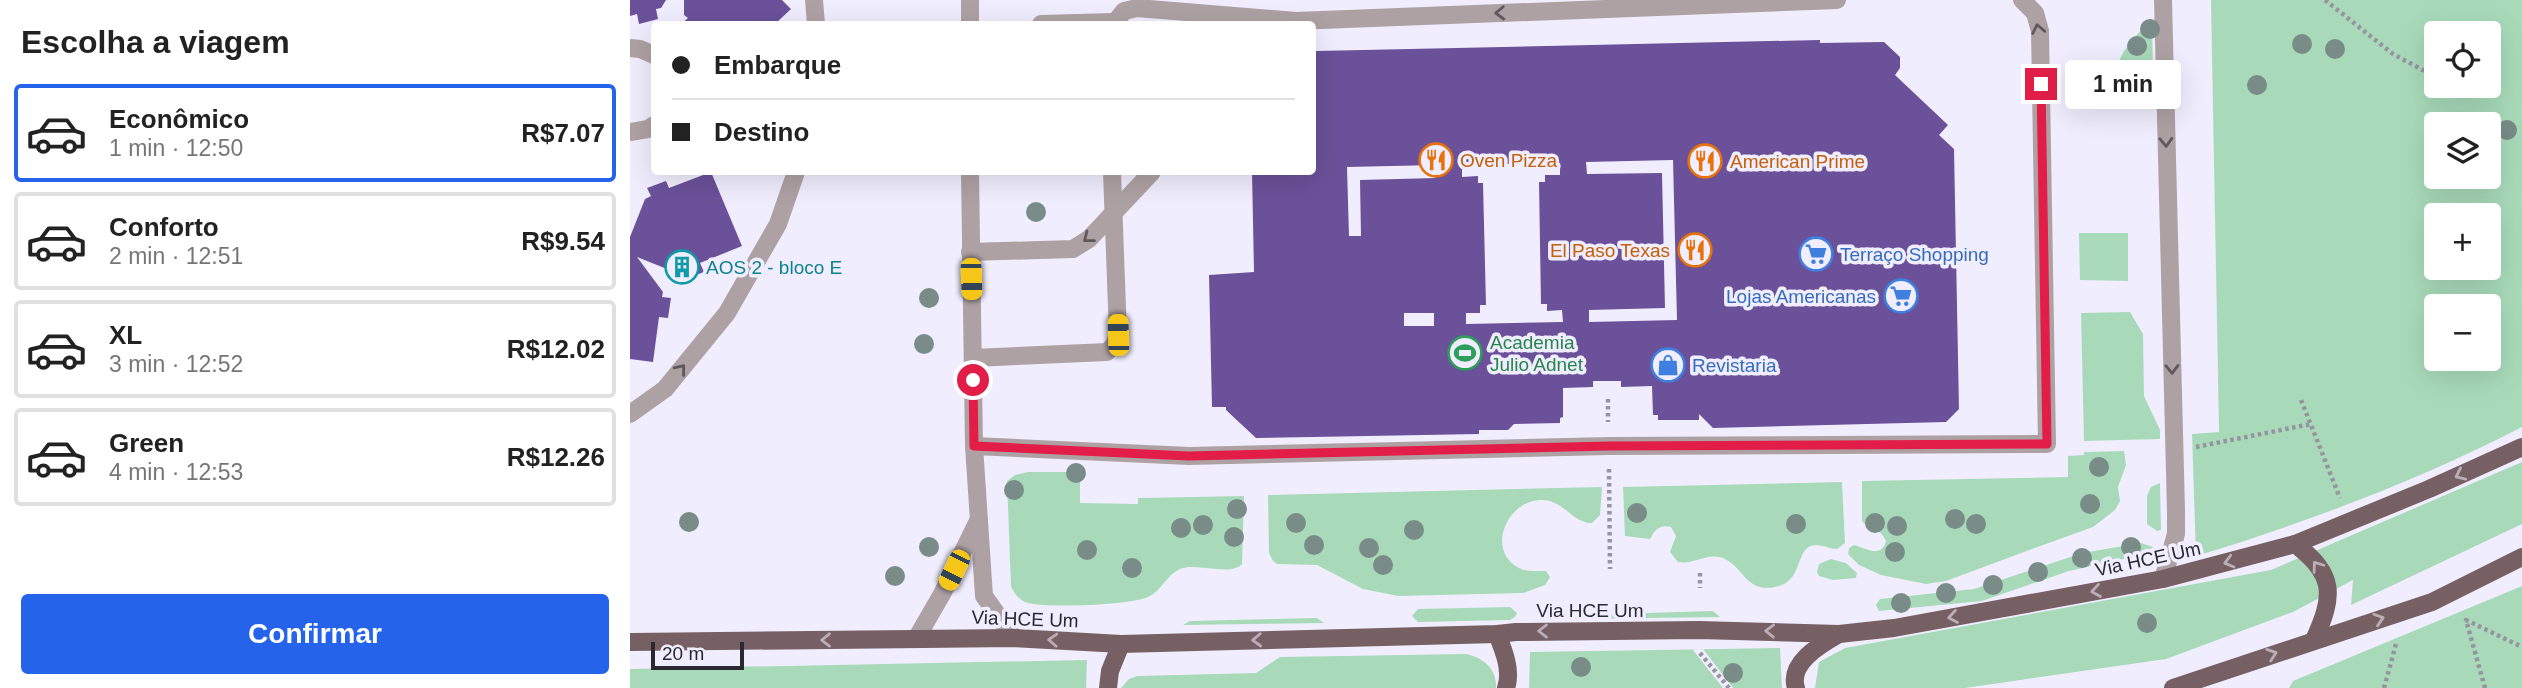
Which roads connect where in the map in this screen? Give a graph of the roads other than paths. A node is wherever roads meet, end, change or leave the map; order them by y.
1 (814, 0) edge
2 (970, 0) edge
3 (1838, 0) edge
4 (2022, 0) edge
5 (2163, 0) edge
6 (816, 21) edge
7 (970, 21) edge
8 (1116, 21) edge
9 (1283, 21) edge
10 (1316, 21) edge
11 (630, 48) edge
12 (651, 54) edge
13 (651, 127) edge
14 (630, 132) edge
15 (795, 175) edge
16 (970, 175) edge
17 (1112, 175) edge
18 (1149, 175) edge
19 (1113, 214) junction
20 (970, 252) junction
21 (973, 358) junction
22 (630, 414) edge
23 (974, 446) junction
24 (2522, 447) edge
25 (978, 521) junction
26 (2295, 544) junction
27 (2522, 557) edge
28 (2163, 579) junction
29 (1497, 634) junction
30 (1839, 634) junction
31 (1014, 638) junction
32 (916, 639) junction
33 (2314, 640) junction
34 (630, 642) edge
35 (1121, 644) junction
36 (2230, 668) junction
37 (1108, 688) edge
38 (1506, 688) edge
39 (1796, 688) edge
40 (2173, 688) edge
41 (2225, 688) edge

1 - 6 street
2 - 7 street
3 -> 10 street
23 -> 4 street
5 -> 28 street
8 - 9 street
11 - 12 street
13 - 14 street
22 -> 15 street
16 - 20 street
17 - 19 street
18 - 19 street
19 -> 20 street
19 - 21 street
20 - 21 street
21 - 23 street
23 - 25 street
24 -> 26 main road, Via HCE Um
25 - 31 street
25 - 32 street
26 -> 28 main road, Via HCE Um
33 -> 26 main road
33 -> 27 main road
28 -> 30 main road, Via HCE Um
30 -> 29 main road, Via HCE Um
29 -> 35 main road, Via HCE Um
29 - 38 main road
30 - 39 main road
31 - 32 main road, Via HCE Um
35 -> 31 main road, Via HCE Um
32 -> 34 main road, Via HCE Um
36 -> 33 main road
35 - 37 main road
36 - 40 main road
36 - 41 main road

